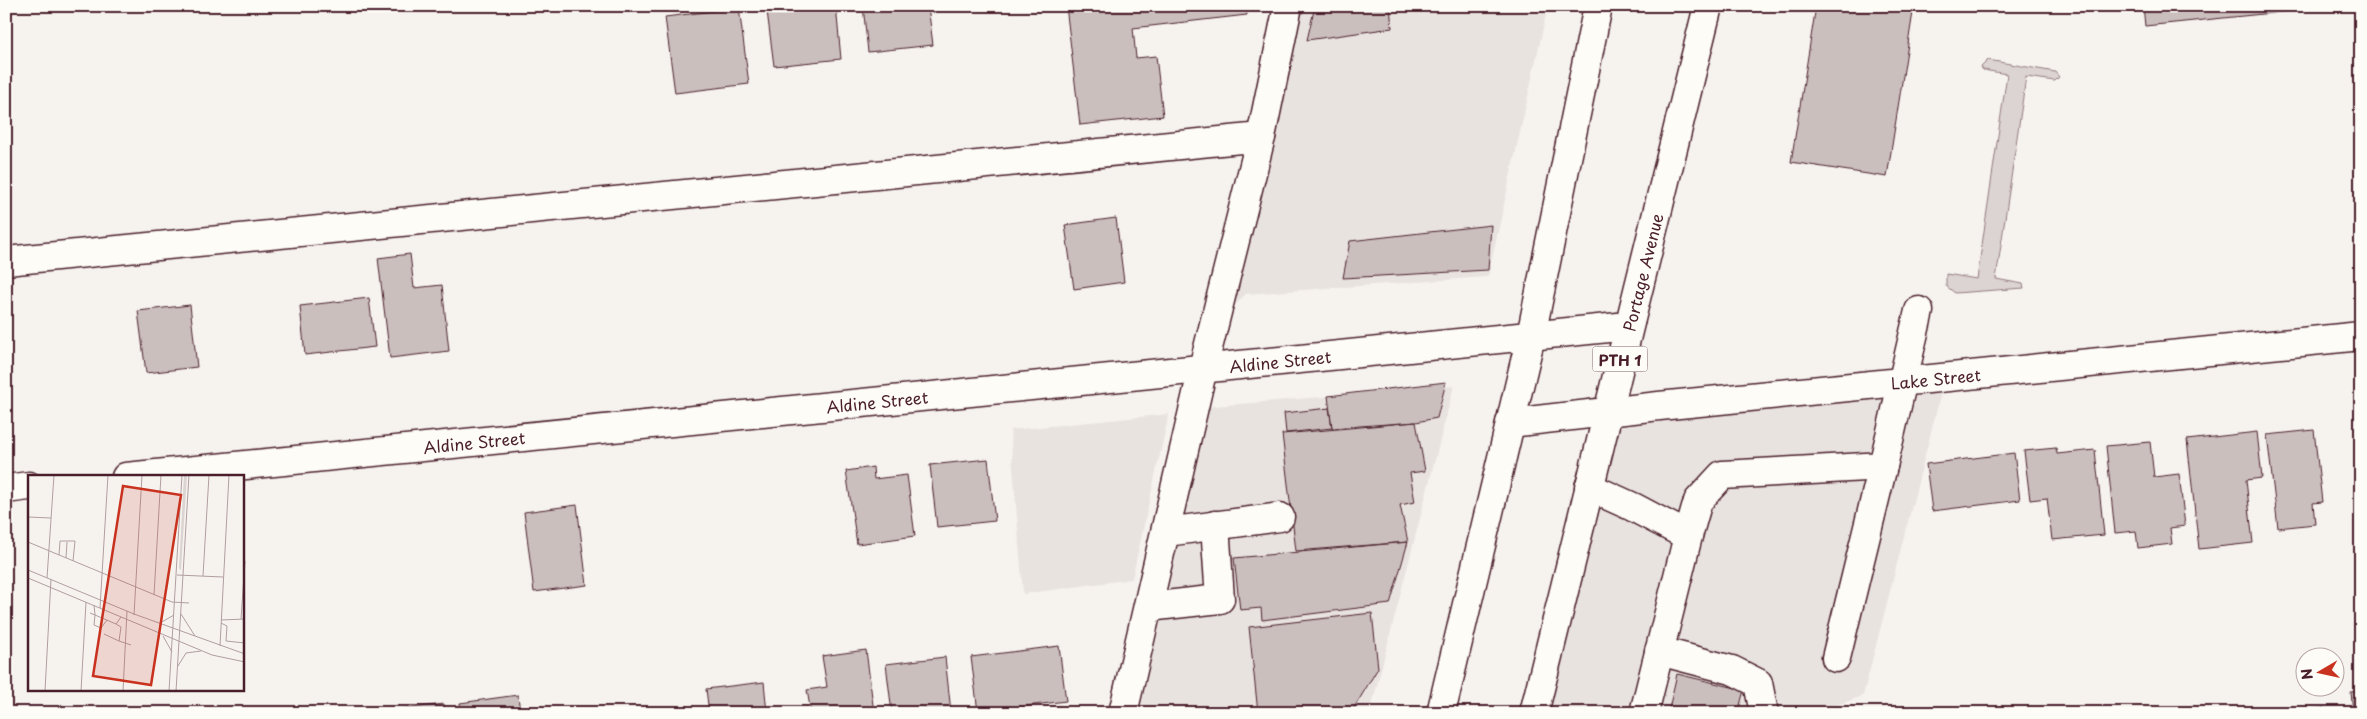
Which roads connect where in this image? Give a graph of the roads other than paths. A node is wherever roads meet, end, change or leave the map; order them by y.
1 (1288, 6) edge
2 (1708, 6) edge
3 (1596, 9) edge
4 (1261, 136) junction
5 (6, 261) edge
6 (1918, 311) dead end
7 (1628, 326) junction
8 (1531, 336) junction
9 (2361, 336) edge
10 (1203, 368) junction
11 (1904, 382) junction
12 (1607, 411) junction
13 (1510, 423) junction
14 (1883, 466) junction
15 (136, 475) edge
16 (28, 486) edge
17 (1589, 487) junction
18 (6, 488) edge
19 (1280, 517) dead end
20 (1215, 526) junction
21 (1166, 532) junction
22 (1688, 536) junction
23 (1148, 607) junction
24 (1659, 651) junction
25 (1836, 658) dead end
26 (1123, 713) edge
27 (1441, 713) edge
28 (1534, 713) edge
29 (1644, 713) edge
30 (1764, 713) edge

1 - 4 main road
2 - 7 main road, Portage Avenue / PTH 1
3 - 8 main road
4 - 5 main road
4 - 10 main road
6 - 11 main road
7 - 8 main road, Aldine Street
7 - 12 main road, Portage Avenue / PTH 1
8 - 10 main road, Aldine Street
8 - 13 main road
9 - 11 main road, Lake Street
10 - 15 main road, Aldine Street
10 - 21 main road
11 - 12 main road, Lake Street
11 - 14 main road
12 - 13 main road, Lake Street
12 - 17 main road, Portage Avenue / PTH 1
13 - 27 main road
14 - 22 main road
14 - 25 main road
16 - 18 main road
17 - 22 main road
17 - 28 main road, Portage Avenue / PTH 1
19 - 20 main road
20 - 21 main road
20 - 23 main road
21 - 23 main road
22 - 24 main road
23 - 26 main road
24 - 29 main road
24 - 30 main road

